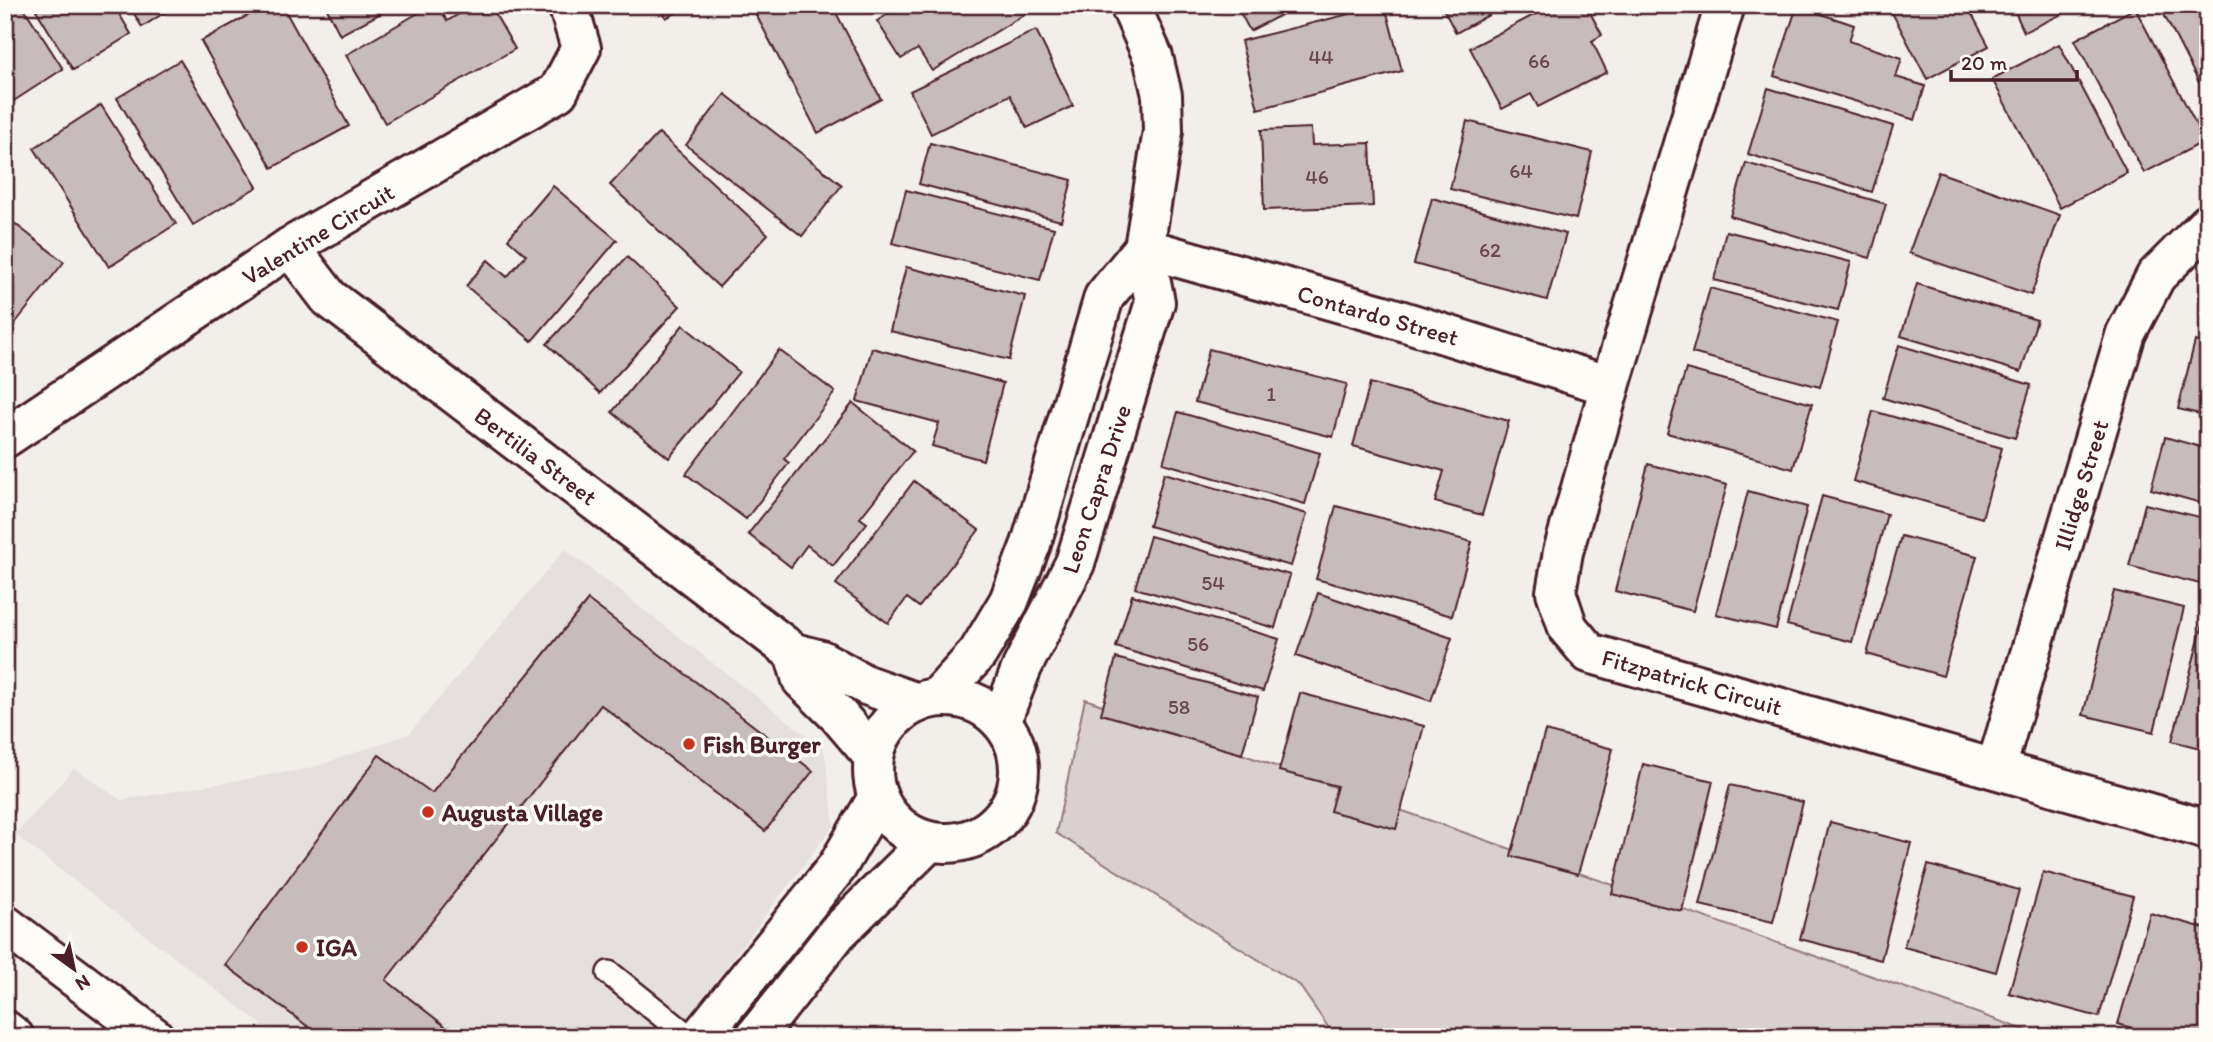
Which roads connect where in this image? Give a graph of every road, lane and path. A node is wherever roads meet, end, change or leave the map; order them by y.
1 (568, 5) edge
2 (1130, 5) edge
3 (1726, 5) edge
4 (2208, 224) edge
5 (290, 247) junction
6 (1144, 248) junction
7 (1610, 386) junction
8 (5, 438) edge
9 (794, 653) junction
10 (928, 700) junction
11 (1001, 721) junction
12 (873, 756) junction
13 (1996, 768) junction
14 (878, 797) junction
15 (2208, 830) edge
16 (929, 842) junction
17 (5, 925) edge
18 (609, 973) dead end
19 (5, 1030) edge
20 (14, 1037) edge
21 (154, 1037) edge
22 (689, 1037) edge
23 (700, 1037) edge
24 (755, 1037) edge

1 - 5 street, Valentine Circuit
2 - 6 street, Leon Capra Drive
3 - 7 street, Fitzpatrick Circuit
4 - 13 street, Illidge Street
5 - 8 street, Valentine Circuit
5 - 9 street, Bertilia Street
6 - 7 street, Contardo Street
6 - 10 street, Leon Capra Drive
6 - 11 street, Leon Capra Drive
7 - 13 street, Fitzpatrick Circuit
9 - 10 street, Bertilia Street
9 - 12 street
10 - 11 street
10 - 12 street
11 - 16 street
12 - 14 street
13 - 15 street, Fitzpatrick Circuit
14 - 16 street
14 - 23 street
16 - 24 street
17 - 21 street
18 - 22 lane
19 - 20 street

